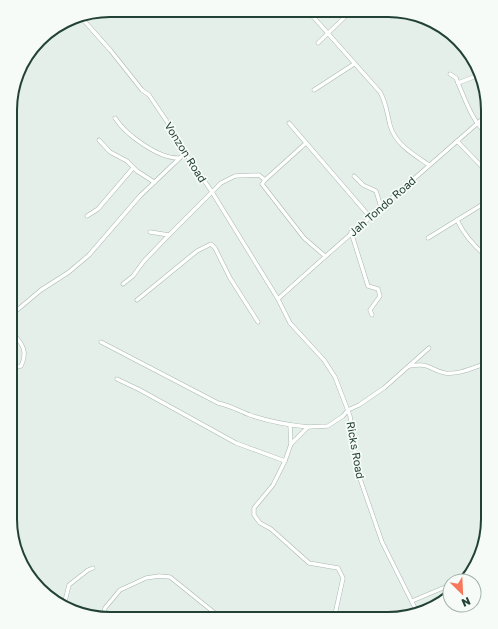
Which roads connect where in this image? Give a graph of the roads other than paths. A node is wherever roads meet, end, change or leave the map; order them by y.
1 (313, 17) edge
2 (345, 17) edge
3 (84, 21) edge
4 (328, 34) junction
5 (318, 43) dead end
6 (354, 64) junction
7 (450, 74) dead end
8 (475, 77) edge
9 (458, 83) junction
10 (314, 90) dead end
11 (114, 118) dead end
12 (481, 120) edge
13 (289, 123) dead end
14 (478, 123) junction
15 (481, 128) edge
16 (99, 140) dead end
17 (457, 142) junction
18 (306, 143) junction
19 (184, 153) junction
20 (178, 158) junction
21 (429, 165) junction
22 (481, 165) edge
23 (133, 168) junction
24 (354, 176) dead end
25 (265, 180) junction
26 (154, 182) junction
27 (212, 192) junction
28 (481, 205) edge
29 (381, 207) junction
30 (87, 216) dead end
31 (370, 216) junction
32 (457, 220) junction
33 (150, 232) dead end
34 (351, 232) junction
35 (169, 235) junction
36 (428, 238) dead end
37 (481, 252) edge
38 (325, 256) junction
39 (123, 284) dead end
40 (278, 299) junction
41 (137, 300) dead end
42 (17, 310) edge
43 (372, 315) dead end
44 (258, 322) dead end
45 (17, 337) edge
46 (101, 342) dead end
47 (429, 348) dead end
48 (409, 366) junction
49 (481, 366) edge
50 (17, 367) edge
51 (118, 379) dead end
52 (348, 410) junction
53 (290, 425) junction
54 (308, 427) junction
55 (291, 444) junction
56 (284, 461) junction
57 (93, 568) dead end
58 (442, 588) edge
59 (65, 600) edge
60 (412, 601) junction
61 (415, 608) edge
62 (104, 612) edge
63 (214, 612) edge
64 (336, 612) edge

1 - 4 street
2 - 4 street
3 - 19 street, Vonzon Road
4 - 5 street
4 - 6 street
6 - 10 street
6 - 21 street
7 - 9 street
8 - 9 street
9 - 14 street
11 - 20 street
12 - 14 street, Jah Tondo Road
13 - 18 street
14 - 15 street
14 - 17 street, Jah Tondo Road
16 - 23 street
17 - 21 street, Jah Tondo Road
17 - 22 street
18 - 25 street
18 - 31 street
19 - 20 street
19 - 27 street, Vonzon Road
20 - 26 street
21 - 29 street, Jah Tondo Road
23 - 26 street
23 - 30 street
24 - 29 street
25 - 27 street
25 - 38 street
26 - 42 street
27 - 35 street
27 - 40 street, Vonzon Road
28 - 32 street
29 - 31 street, Jah Tondo Road
31 - 34 street, Jah Tondo Road
32 - 36 street
32 - 37 street
33 - 35 street
34 - 38 street, Jah Tondo Road
34 - 43 street
35 - 39 street
38 - 40 street, Jah Tondo Road
40 - 52 street, Ricks Road
41 - 44 street
45 - 50 street
46 - 53 street
47 - 48 street
48 - 49 street
48 - 52 street
51 - 56 street
52 - 54 street
52 - 60 street, Ricks Road
53 - 54 street
53 - 55 street
54 - 55 street
55 - 56 street
56 - 64 street
57 - 59 street
58 - 60 street
60 - 61 street, Ricks Road
62 - 63 street

